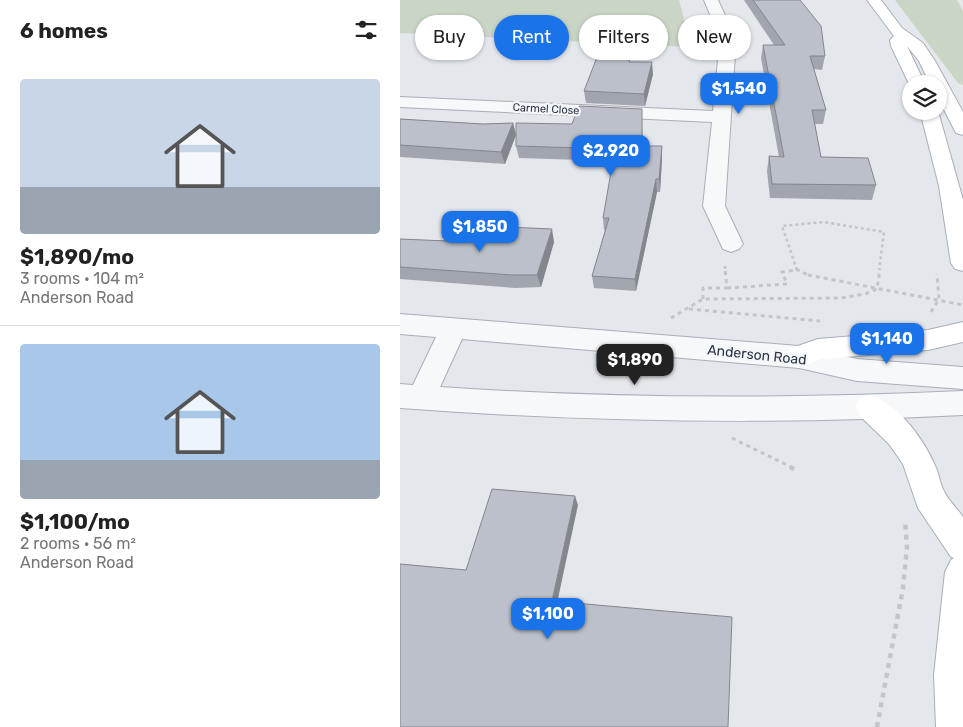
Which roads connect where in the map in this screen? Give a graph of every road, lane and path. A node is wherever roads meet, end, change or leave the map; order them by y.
1 (711, 0) edge
2 (874, 0) edge
3 (897, 31) junction
4 (913, 75) edge
5 (400, 102) edge
6 (722, 118) junction
7 (932, 120) edge
8 (963, 129) edge
9 (731, 244) joint
10 (963, 263) edge
11 (797, 270) junction
12 (936, 270) dead end
13 (727, 288) junction
14 (704, 299) junction
15 (963, 305) edge
16 (925, 316) dead end
17 (826, 321) dead end
18 (400, 324) edge
19 (454, 327) junction
20 (963, 332) edge
21 (799, 357) junction
22 (963, 378) edge
23 (410, 397) edge
24 (963, 403) edge
25 (870, 407) junction
26 (904, 517) dead end
27 (963, 545) edge
28 (963, 572) edge
29 (877, 727) edge
30 (956, 727) edge

1 - 6 street
2 - 3 main road
3 - 4 main road
3 - 8 main road
5 - 6 street, Carmel Close
6 - 9 street
7 - 10 main road
9 - 13 path
11 - 13 path
11 - 14 path
11 - 15 path, bridge
12 - 16 path
13 - 14 path
14 - 17 path
18 - 19 street, Anderson Road
19 - 21 street, Anderson Road
19 - 23 street
20 - 21 main road
21 - 22 street, Anderson Road
23 - 25 street
24 - 25 street
25 - 27 main road
26 - 29 path
28 - 30 main road

